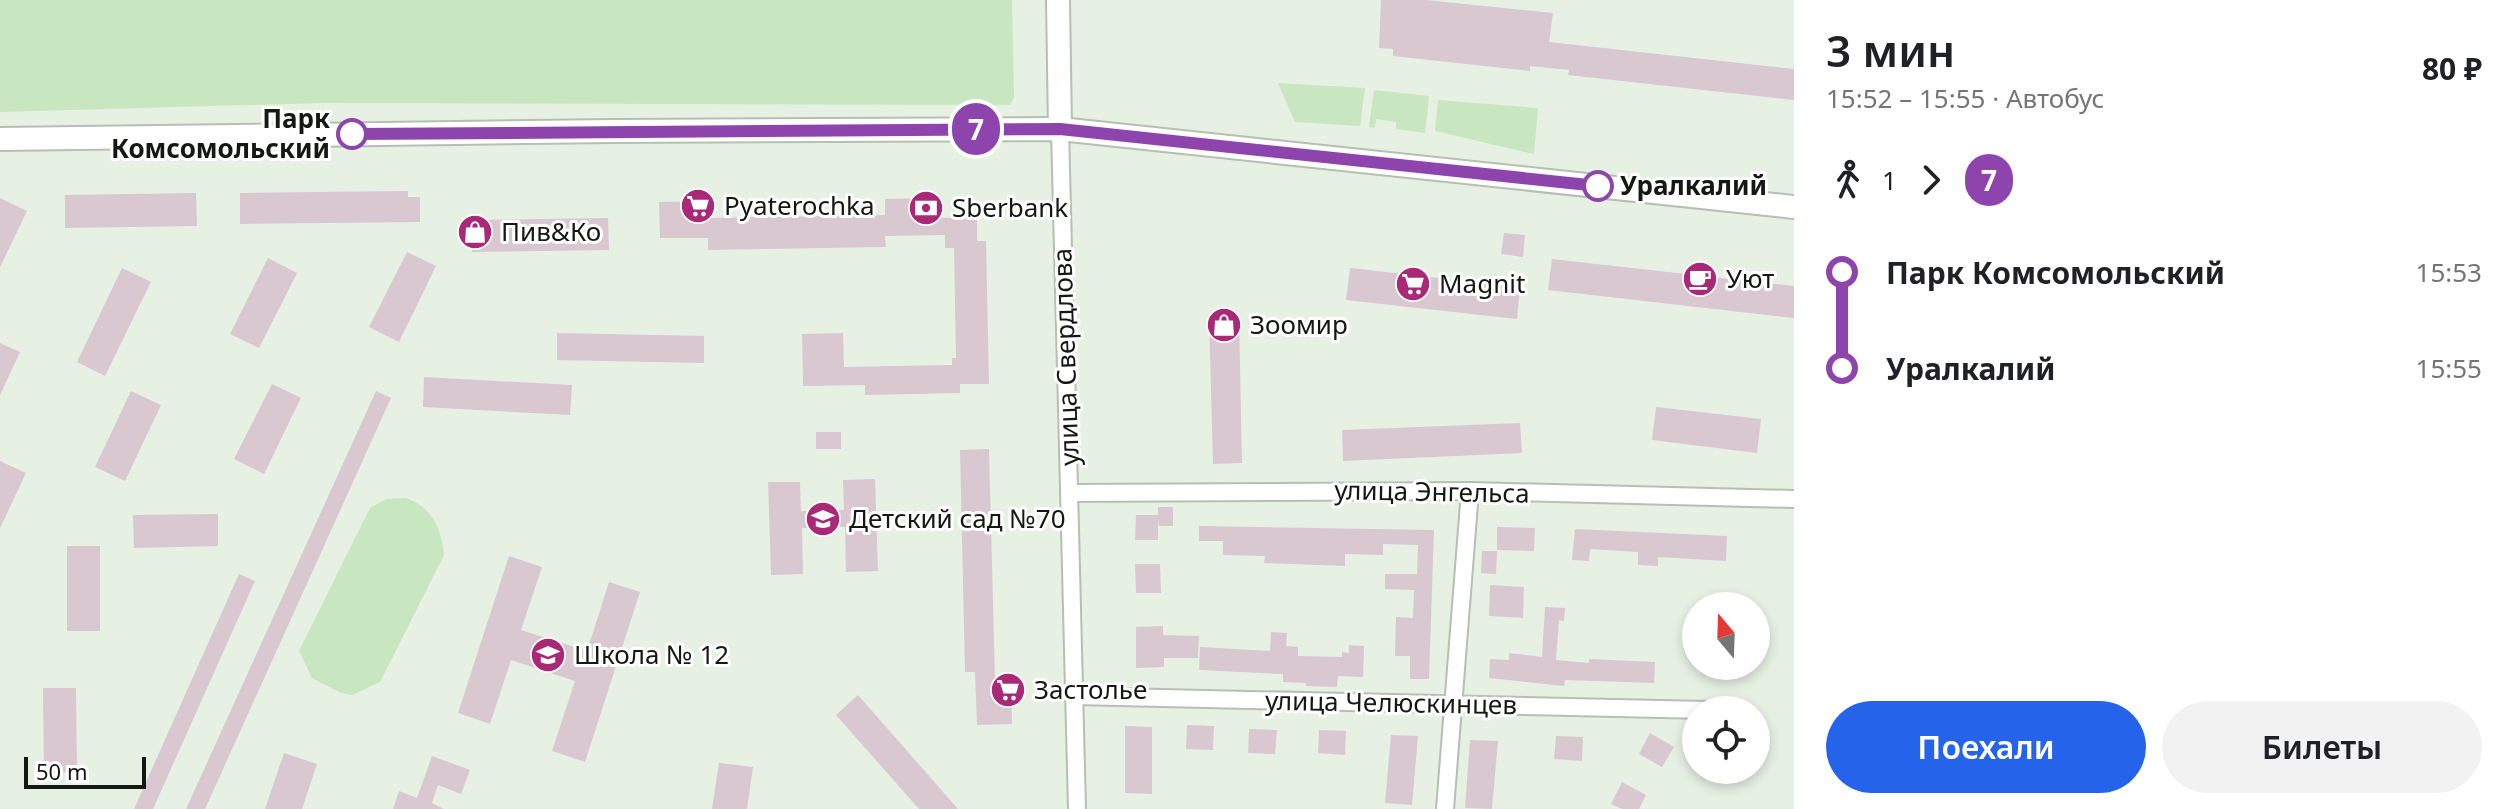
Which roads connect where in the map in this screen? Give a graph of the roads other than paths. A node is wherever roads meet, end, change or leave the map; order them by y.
1 (1058, 0) edge
2 (1060, 129) junction
3 (0, 139) edge
4 (1794, 207) edge
5 (1470, 491) junction
6 (1069, 493) junction
7 (1794, 499) edge
8 (1074, 696) junction
9 (1451, 704) junction
10 (1682, 709) edge
11 (1077, 809) edge
12 (1445, 809) edge

1 - 2 main road, улица Свердлова
2 - 3 main road
2 - 4 main road
2 - 6 street, улица Свердлова
5 - 6 street, улица Энгельса
5 - 7 street, улица Энгельса
5 - 9 street
6 - 8 street, улица Свердлова
8 - 9 street, улица Челюскинцев
8 - 11 street, улица Свердлова
9 - 10 street, улица Челюскинцев
9 - 12 street

